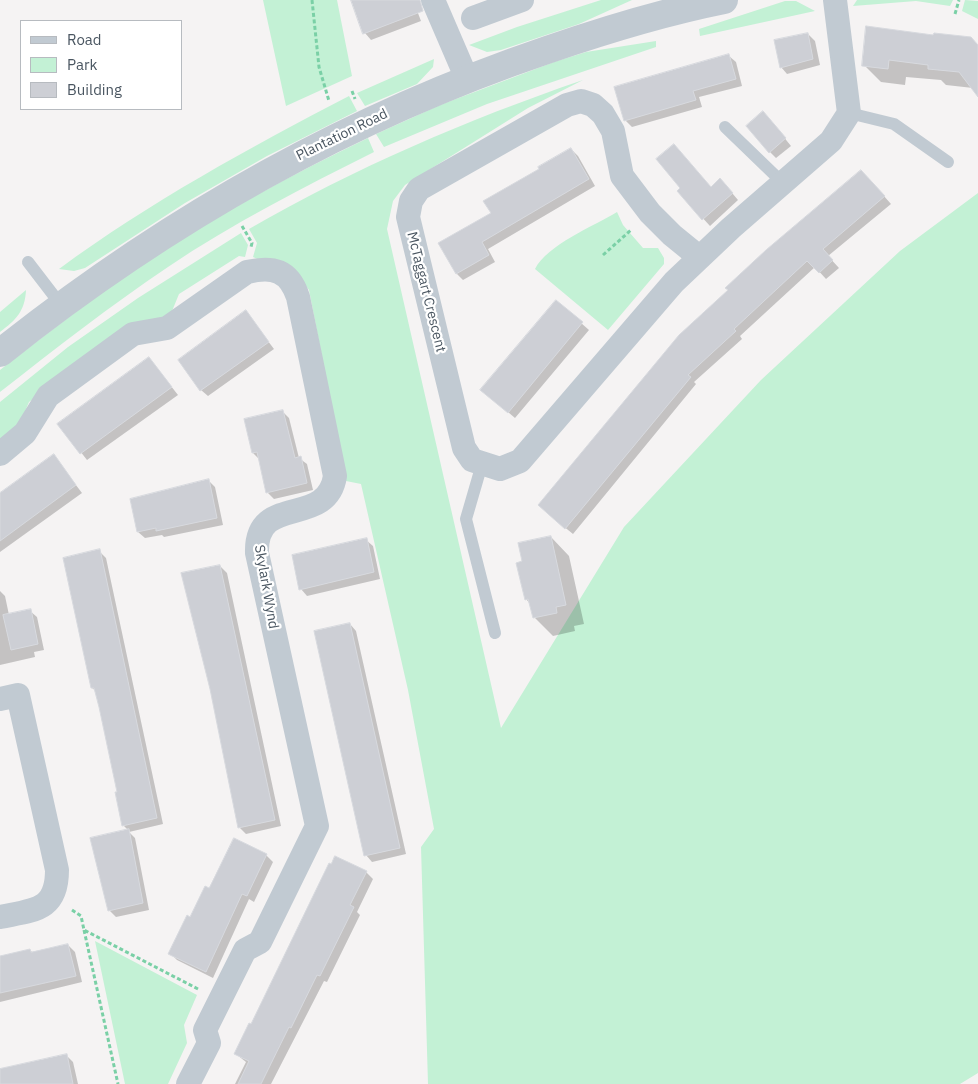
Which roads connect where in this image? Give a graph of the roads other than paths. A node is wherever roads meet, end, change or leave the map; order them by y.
1 (433, 0) edge
2 (522, 0) edge
3 (724, 0) edge
4 (835, 0) edge
5 (473, 18) dead end
6 (467, 79) junction
7 (849, 113) junction
8 (725, 127) dead end
9 (948, 162) dead end
10 (783, 183) junction
11 (698, 257) junction
12 (28, 262) dead end
13 (62, 305) junction
14 (0, 353) edge
15 (0, 454) edge
16 (482, 464) junction
17 (495, 634) dead end
18 (0, 699) edge
19 (0, 917) edge
20 (188, 1084) edge

1 - 6 street
2 - 5 street
3 - 6 street, Plantation Road
4 - 7 street
6 - 13 street, Plantation Road
7 - 9 lane
7 - 10 street
8 - 10 lane
10 - 11 street
11 - 16 street
11 - 16 street, McTaggart Crescent
12 - 13 lane
13 - 14 street, Plantation Road
15 - 20 street, Skylark Wynd
16 - 17 lane
18 - 19 street

